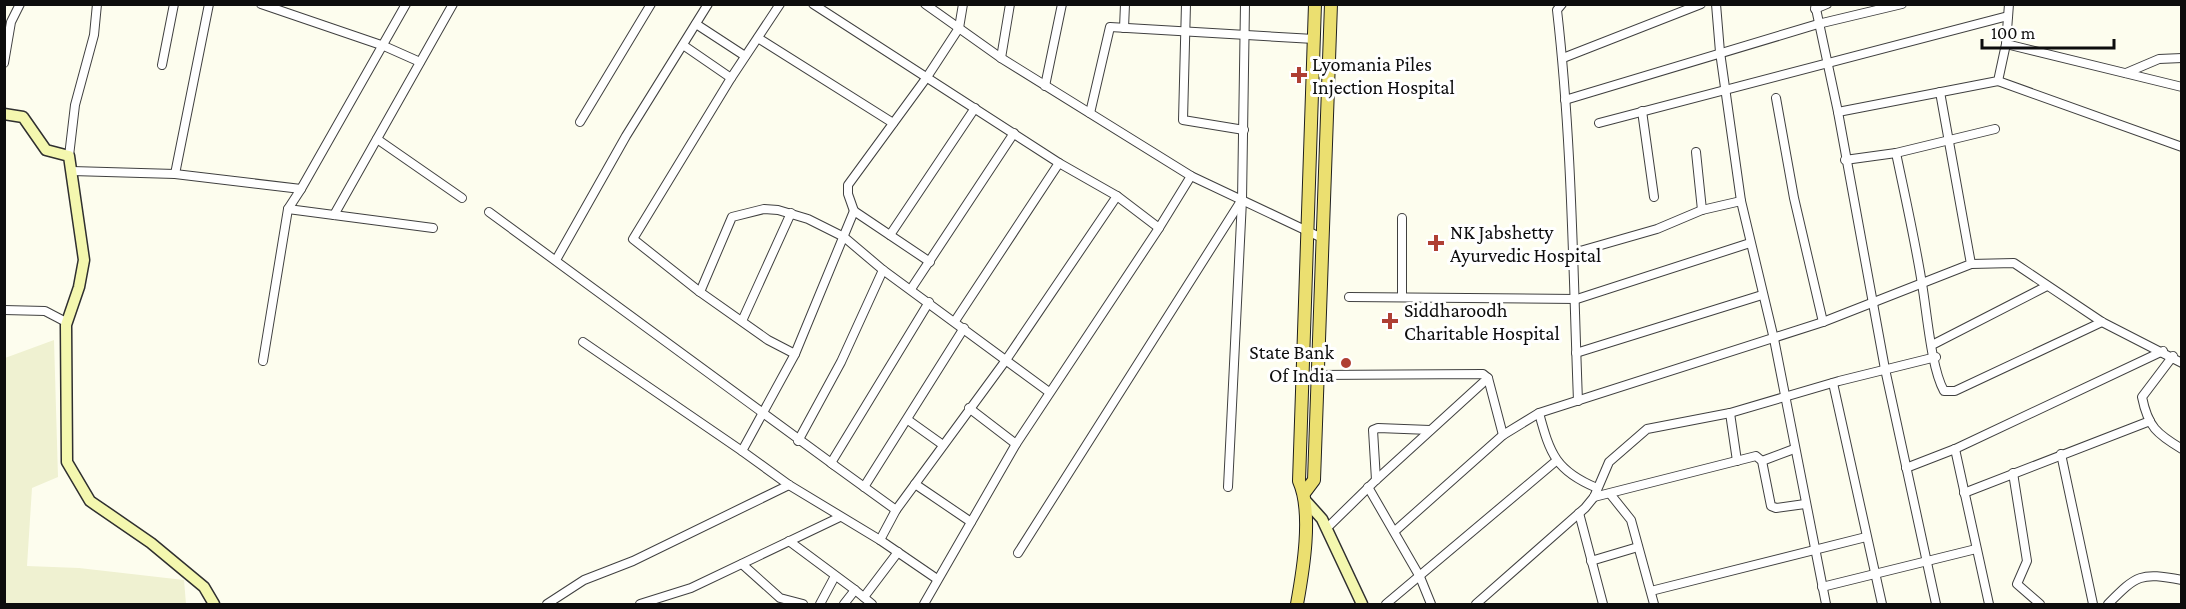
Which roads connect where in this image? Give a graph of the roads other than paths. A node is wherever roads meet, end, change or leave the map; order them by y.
1 (20, 4) edge
2 (97, 4) edge
3 (174, 4) edge
4 (209, 4) edge
5 (261, 4) edge
6 (406, 4) edge
7 (453, 4) edge
8 (651, 4) edge
9 (708, 4) edge
10 (780, 4) edge
11 (813, 4) edge
12 (925, 4) edge
13 (963, 4) edge
14 (1010, 4) edge
15 (1062, 4) edge
16 (1125, 4) edge
17 (1186, 4) edge
18 (1245, 4) edge
19 (1315, 4) edge
20 (1331, 4) edge
21 (1562, 4) edge
22 (1701, 4) edge
23 (1716, 4) edge
24 (1827, 4) edge
25 (1902, 4) edge
26 (2009, 4) edge
27 (1815, 7) edge
28 (2008, 16) junction
29 (696, 24) junction
30 (1818, 24) junction
31 (959, 28) junction
32 (1124, 28) junction
33 (1185, 32) junction
34 (1244, 35) junction
35 (758, 38) junction
36 (1314, 39) junction
37 (2006, 44) junction
38 (683, 45) junction
39 (384, 46) junction
40 (1720, 52) junction
41 (745, 56) junction
42 (1001, 58) junction
43 (1563, 58) junction
44 (2181, 58) edge
45 (420, 62) junction
46 (4, 63) edge
47 (1827, 63) junction
48 (162, 65) dead end
49 (2125, 73) junction
50 (927, 77) junction
51 (731, 78) junction
52 (1998, 81) junction
53 (1045, 86) junction
54 (2181, 87) edge
55 (1726, 90) junction
56 (1940, 92) junction
57 (1776, 98) dead end
58 (1565, 100) junction
59 (975, 108) junction
60 (1642, 111) junction
61 (1838, 112) junction
62 (1090, 113) junction
63 (4, 114) edge
64 (580, 122) dead end
65 (893, 123) junction
66 (1599, 123) dead end
67 (1995, 129) dead end
68 (1244, 130) junction
69 (1014, 133) junction
70 (377, 139) junction
71 (1947, 141) junction
72 (2181, 147) edge
73 (1696, 152) dead end
74 (1896, 153) junction
75 (69, 156) junction
76 (1845, 160) junction
77 (1059, 164) junction
78 (72, 171) junction
79 (175, 174) junction
80 (1191, 176) junction
81 (301, 189) junction
82 (1117, 196) junction
83 (1654, 197) dead end
84 (462, 198) dead end
85 (1242, 200) junction
86 (1741, 201) junction
87 (288, 209) junction
88 (1702, 210) junction
89 (854, 211) junction
90 (489, 212) dead end
91 (792, 213) junction
92 (334, 215) junction
93 (1402, 218) dead end
94 (433, 228) dead end
95 (1159, 228) junction
96 (1308, 230) junction
97 (890, 235) junction
98 (844, 237) junction
99 (1322, 238) junction
100 (1750, 243) junction
101 (1573, 253) junction
102 (556, 260) junction
103 (930, 262) junction
104 (1971, 264) junction
105 (883, 270) junction
106 (1922, 284) junction
107 (2048, 286) junction
108 (911, 289) junction
109 (700, 292) junction
110 (1762, 295) junction
111 (1349, 297) dead end
112 (1402, 297) junction
113 (1577, 299) junction
114 (930, 302) junction
115 (1872, 303) junction
116 (4, 310) edge
117 (742, 321) junction
118 (955, 321) junction
119 (66, 322) junction
120 (1823, 322) junction
121 (2102, 322) junction
122 (964, 328) junction
123 (1774, 339) junction
124 (583, 342) dead end
125 (1932, 345) junction
126 (2163, 351) junction
127 (1576, 353) junction
128 (795, 354) junction
129 (2173, 356) junction
130 (1935, 357) junction
131 (1006, 360) junction
132 (263, 361) dead end
133 (2181, 363) edge
134 (1885, 369) junction
135 (1317, 375) junction
136 (1488, 378) junction
137 (1833, 383) junction
138 (1049, 392) junction
139 (1785, 398) junction
140 (1578, 401) junction
141 (969, 408) junction
142 (1539, 413) junction
143 (1730, 413) junction
144 (763, 415) junction
145 (908, 420) junction
146 (2150, 422) junction
147 (1430, 430) junction
148 (1503, 435) junction
149 (798, 441) junction
150 (1016, 444) junction
151 (944, 445) junction
152 (1794, 449) junction
153 (1955, 449) junction
154 (2181, 449) edge
155 (742, 451) junction
156 (2061, 454) junction
157 (1556, 461) junction
158 (1737, 461) junction
159 (1762, 461) junction
160 (834, 465) junction
161 (1906, 468) junction
162 (2013, 473) junction
163 (1376, 480) junction
164 (915, 484) junction
165 (789, 485) junction
166 (864, 487) junction
167 (1228, 487) dead end
168 (1368, 487) junction
169 (1597, 488) junction
170 (1964, 493) junction
171 (1611, 495) junction
172 (1305, 496) junction
173 (1594, 497) junction
174 (1805, 504) junction
175 (896, 510) junction
176 (1579, 513) junction
177 (840, 517) junction
178 (971, 522) junction
179 (1327, 528) junction
180 (1395, 531) junction
181 (1866, 537) junction
182 (880, 540) junction
183 (789, 541) junction
184 (1638, 547) junction
185 (1976, 549) junction
186 (1814, 551) junction
187 (898, 552) junction
188 (1018, 554) dead end
189 (1591, 561) junction
190 (1927, 562) junction
191 (742, 564) junction
192 (1875, 573) junction
193 (835, 576) junction
194 (1420, 577) junction
195 (937, 579) junction
196 (2181, 580) edge
197 (1822, 587) junction
198 (855, 590) junction
199 (1651, 591) junction
200 (864, 597) junction
201 (656, 601) edge
202 (214, 604) edge
203 (547, 604) edge
204 (640, 604) edge
205 (803, 604) edge
206 (820, 604) edge
207 (844, 604) edge
208 (872, 604) edge
209 (924, 604) edge
210 (1297, 604) edge
211 (1362, 604) edge
212 (1386, 604) edge
213 (1431, 604) edge
214 (1476, 604) edge
215 (1603, 604) edge
216 (1654, 604) edge
217 (1826, 604) edge
218 (1882, 604) edge
219 (1936, 604) edge
220 (1989, 604) edge
221 (2040, 604) edge
222 (2093, 604) edge
223 (2108, 604) edge

1 - 46 street
2 - 75 street
3 - 48 street
4 - 79 street
5 - 39 street
6 - 39 street
7 - 45 street
8 - 64 street
9 - 29 street
10 - 35 street
11 - 50 street
12 - 31 street
13 - 31 street
14 - 42 street
15 - 53 street
16 - 32 street
17 - 33 street
18 - 34 street
19 - 36 main road
20 - 99 main road
21 - 43 street
22 - 43 street
23 - 40 street
24 - 27 street
25 - 30 street
26 - 28 street
27 - 30 street
28 - 37 street
28 - 47 street
29 - 38 street
29 - 41 street
30 - 40 street
30 - 47 street
31 - 42 street
31 - 50 street
32 - 33 street
32 - 62 street
33 - 34 street
33 - 68 street
34 - 36 street
34 - 68 street
35 - 41 street
35 - 65 street
36 - 96 main road
37 - 49 street
37 - 52 street
38 - 51 street
38 - 102 street
39 - 45 street
39 - 81 street
40 - 55 street
40 - 58 street
41 - 51 street
42 - 53 street
43 - 58 street
44 - 49 street
45 - 70 street
47 - 55 street
47 - 61 street
49 - 54 street
50 - 59 street
50 - 65 street
51 - 109 street
52 - 56 street
52 - 72 street
53 - 62 street
55 - 60 street
55 - 86 street
56 - 61 street
56 - 71 street
57 - 120 street
58 - 101 street
59 - 69 street
59 - 97 street
60 - 66 street
60 - 83 street
61 - 76 street
62 - 80 street
63 - 75 street
65 - 89 street
67 - 71 street
68 - 85 street
69 - 77 street
69 - 103 street
70 - 84 street
70 - 92 street
71 - 74 street
71 - 104 street
73 - 88 street
74 - 76 street
74 - 106 street
75 - 78 street
76 - 115 street
77 - 82 street
77 - 118 street
78 - 79 street
78 - 119 street
79 - 81 street
80 - 85 street
80 - 95 street
81 - 87 street
82 - 95 street
82 - 131 street
85 - 96 street
85 - 167 street
85 - 188 street
86 - 88 street
86 - 100 street
87 - 92 street
87 - 132 street
88 - 101 street
89 - 97 street
89 - 98 street
90 - 102 street
91 - 98 street
91 - 109 street
91 - 117 street
92 - 94 street
93 - 112 street
95 - 138 street
96 - 99 street
96 - 172 main road
97 - 103 street
98 - 105 street
98 - 128 street
99 - 135 main road
100 - 110 street
100 - 113 street
101 - 113 street
102 - 144 street
103 - 108 street
104 - 106 street
104 - 107 street
105 - 108 street
105 - 149 street
106 - 115 street
106 - 125 street
107 - 121 street
107 - 125 street
108 - 114 street
109 - 117 street
110 - 123 street
110 - 127 street
111 - 112 street
112 - 113 street
113 - 127 street
114 - 118 street
114 - 160 street
115 - 120 street
115 - 134 street
116 - 119 street
117 - 128 street
118 - 122 street
119 - 202 street
120 - 123 street
121 - 126 street
121 - 130 street
122 - 131 street
122 - 145 street
123 - 139 street
123 - 140 street
124 - 155 street
125 - 130 street
126 - 129 street
126 - 153 street
127 - 140 street
128 - 144 street
129 - 133 street
129 - 146 street
130 - 134 street
131 - 138 street
131 - 141 street
134 - 137 street
134 - 161 street
135 - 136 street
135 - 172 main road
136 - 147 street
136 - 148 street
137 - 139 street
137 - 181 street
138 - 150 street
139 - 143 street
139 - 152 street
140 - 142 street
141 - 150 street
141 - 151 street
142 - 148 street
142 - 157 street
143 - 158 street
143 - 169 street
144 - 149 street
144 - 155 street
145 - 151 street
145 - 166 street
146 - 154 street
146 - 156 street
147 - 163 street
147 - 163 street
148 - 180 street
149 - 160 street
150 - 178 street
151 - 164 street
152 - 159 street
152 - 174 street
153 - 161 street
153 - 170 street
155 - 165 street
156 - 162 street
156 - 222 street
157 - 169 street
157 - 194 street
158 - 159 street
158 - 171 street
159 - 174 street
160 - 166 street
161 - 190 street
162 - 170 street
162 - 221 street
163 - 168 street
164 - 175 street
164 - 178 street
165 - 177 street
165 - 203 street
166 - 175 street
168 - 179 street
168 - 180 street
169 - 173 street
170 - 185 street
171 - 173 street
171 - 184 street
172 - 179 street
172 - 210 main road
173 - 176 street
174 - 186 street
175 - 182 street
176 - 189 street
176 - 214 street
177 - 182 street
177 - 183 street
178 - 195 street
179 - 211 street
180 - 194 street
181 - 186 street
181 - 192 street
182 - 187 street
183 - 191 street
183 - 193 street
184 - 189 street
184 - 199 street
185 - 190 street
185 - 220 street
186 - 197 street
186 - 199 street
187 - 195 street
187 - 200 street
189 - 215 street
190 - 192 street
190 - 219 street
191 - 201 street
191 - 205 street
192 - 197 street
192 - 218 street
193 - 198 street
193 - 206 street
194 - 212 street
194 - 213 street
195 - 209 street
196 - 223 street
197 - 217 street
198 - 200 street
198 - 207 street
199 - 216 street
200 - 208 street
201 - 204 street

